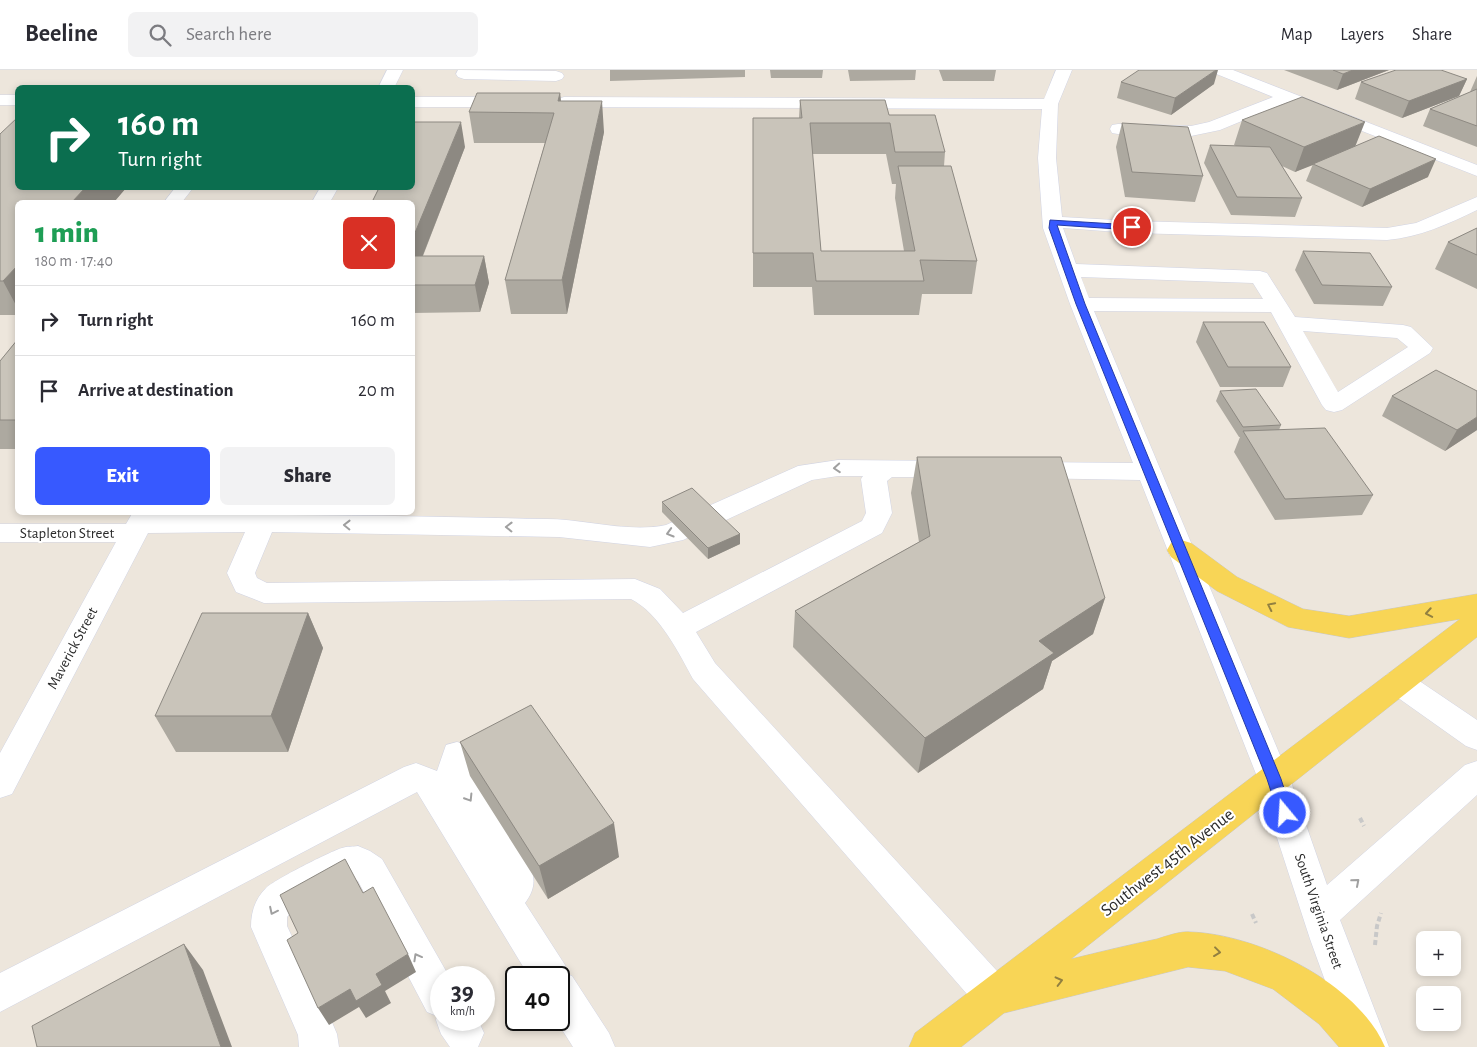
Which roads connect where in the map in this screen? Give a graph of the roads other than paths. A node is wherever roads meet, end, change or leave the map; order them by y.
1 (395, 70) edge
2 (466, 70) edge
3 (1064, 70) edge
4 (1219, 70) edge
5 (557, 73) edge
6 (388, 85) edge
7 (1287, 97) junction
8 (0, 100) edge
9 (15, 100) edge
10 (415, 102) edge
11 (527, 102) edge
12 (1050, 104) junction
13 (1118, 128) dead end
14 (1477, 172) edge
15 (182, 190) edge
16 (175, 200) edge
17 (1477, 203) edge
18 (1053, 222) junction
19 (1068, 270) junction
20 (1081, 304) junction
21 (1283, 315) junction
22 (886, 468) junction
23 (976, 470) edge
24 (1005, 470) edge
25 (1149, 472) junction
26 (140, 523) edge
27 (263, 524) junction
28 (0, 533) edge
29 (1181, 550) junction
30 (1477, 605) edge
31 (1477, 621) edge
32 (679, 628) junction
33 (1398, 682) junction
34 (1477, 737) edge
35 (457, 754) dead end
36 (1477, 775) edge
37 (1274, 779) junction
38 (0, 784) edge
39 (504, 901) junction
40 (1320, 914) junction
41 (545, 966) edge
42 (430, 979) edge
43 (0, 993) edge
44 (994, 996) junction
45 (570, 1007) edge
46 (319, 1047) edge
47 (595, 1047) edge
48 (930, 1047) edge
49 (1367, 1047) edge

1 - 6 street
2 - 5 street
3 - 12 street, South Virginia Street
4 - 7 street
5 - 12 street
7 - 13 street
7 - 14 street
8 - 9 street
10 - 11 street
12 - 18 street, South Virginia Street
15 - 16 street
17 - 18 street
18 - 19 street, South Virginia Street
19 - 20 street, South Virginia Street
19 - 21 street
20 - 21 street
20 - 25 street, South Virginia Street
21 - 21 street
22 - 23 street, Stapleton Street
22 -> 27 street, Stapleton Street
22 - 32 street
24 - 25 street
25 - 29 street, South Virginia Street
26 - 27 street, Stapleton Street
26 - 28 street, Stapleton Street
26 - 38 street, Maverick Street
27 - 32 street
30 -> 29 main road
29 - 37 street, South Virginia Street
31 - 33 main road, Southwest 45th Avenue
32 - 44 street
33 - 34 street
33 - 37 main road, Southwest 45th Avenue
35 -> 39 street
40 -> 36 street
37 - 40 street, South Virginia Street
37 - 44 main road, Southwest 45th Avenue
39 - 41 street
39 - 43 street
40 - 49 street, South Virginia Street
42 -> 46 street
44 - 48 main road, Southwest 45th Avenue
44 -> 49 main road
45 - 47 street

